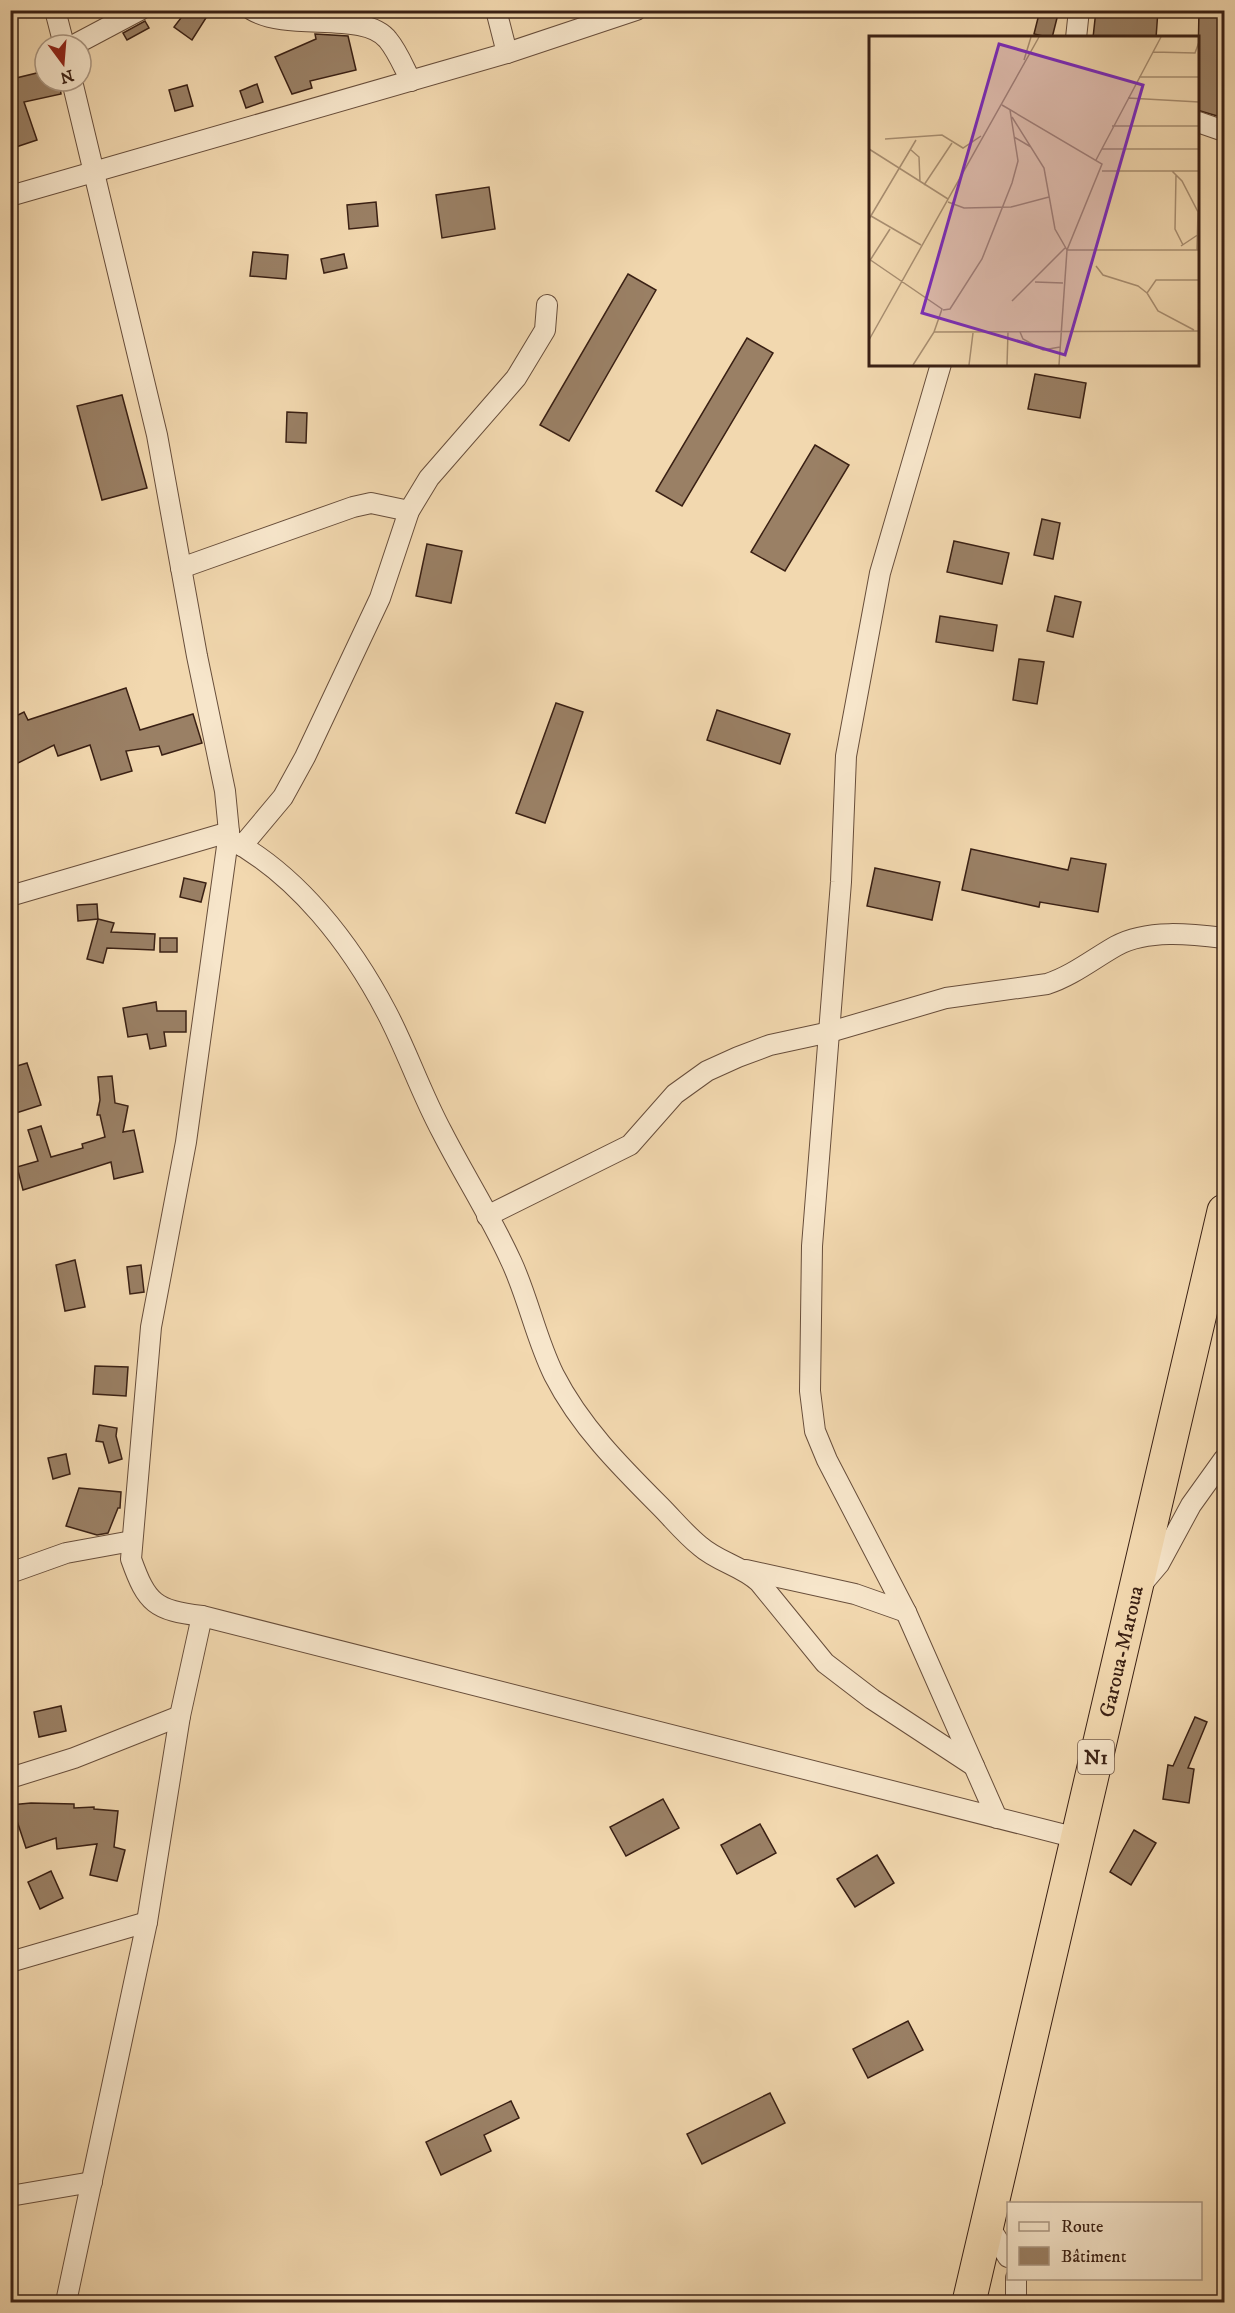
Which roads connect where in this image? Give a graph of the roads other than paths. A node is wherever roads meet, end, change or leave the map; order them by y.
1 (55, 10) edge
2 (140, 10) edge
3 (252, 10) edge
4 (496, 10) edge
5 (636, 10) edge
6 (1079, 10) edge
7 (60, 33) edge
8 (93, 35) edge
9 (1077, 36) edge
10 (507, 53) junction
11 (411, 81) junction
12 (75, 93) edge
13 (1199, 124) edge
14 (1224, 131) edge
15 (94, 173) junction
16 (10, 196) edge
17 (547, 305) dead end
18 (940, 366) edge
19 (409, 510) junction
20 (181, 568) junction
21 (233, 839) junction
22 (10, 896) edge
23 (1224, 938) edge
24 (830, 1032) junction
25 (1224, 1211) edge
26 (487, 1216) junction
27 (1224, 1459) edge
28 (132, 1541) junction
29 (746, 1570) junction
30 (10, 1573) edge
31 (1134, 1594) junction
32 (906, 1612) junction
33 (202, 1616) junction
34 (180, 1716) junction
35 (974, 1766) junction
36 (10, 1778) edge
37 (997, 1818) junction
38 (1077, 1838) junction
39 (147, 1922) junction
40 (10, 1962) edge
41 (92, 2182) junction
42 (10, 2196) edge
43 (986, 2221) junction
44 (1007, 2255) edge
45 (1016, 2280) edge
46 (66, 2302) edge
47 (969, 2302) edge
48 (1016, 2302) edge

1 - 7 street
2 - 8 street
3 - 11 street
4 - 10 street
5 - 10 street
6 - 9 street
10 - 11 street
11 - 15 street
12 - 15 street
13 - 14 street
15 - 16 street
15 - 20 street
17 - 19 street
18 - 24 street
19 - 20 street
19 - 21 street
20 - 21 street
21 - 22 street
21 - 26 street
21 - 28 street
23 - 24 street
24 - 26 street
24 - 32 street
25 - 31 highway, Garoua-Maroua / N1
26 - 29 street
27 - 31 street
28 - 30 street
28 - 33 street
29 - 32 street
29 - 35 street
31 - 38 highway, Garoua-Maroua / N1
32 - 35 street
33 - 34 street
33 - 37 street
34 - 36 street
34 - 39 street
35 - 37 street
37 - 38 street
38 - 43 highway, Garoua-Maroua / N1
39 - 40 street
39 - 41 street
41 - 42 street
41 - 46 street
43 - 44 street
43 - 47 highway, Garoua-Maroua / N1
45 - 48 street

